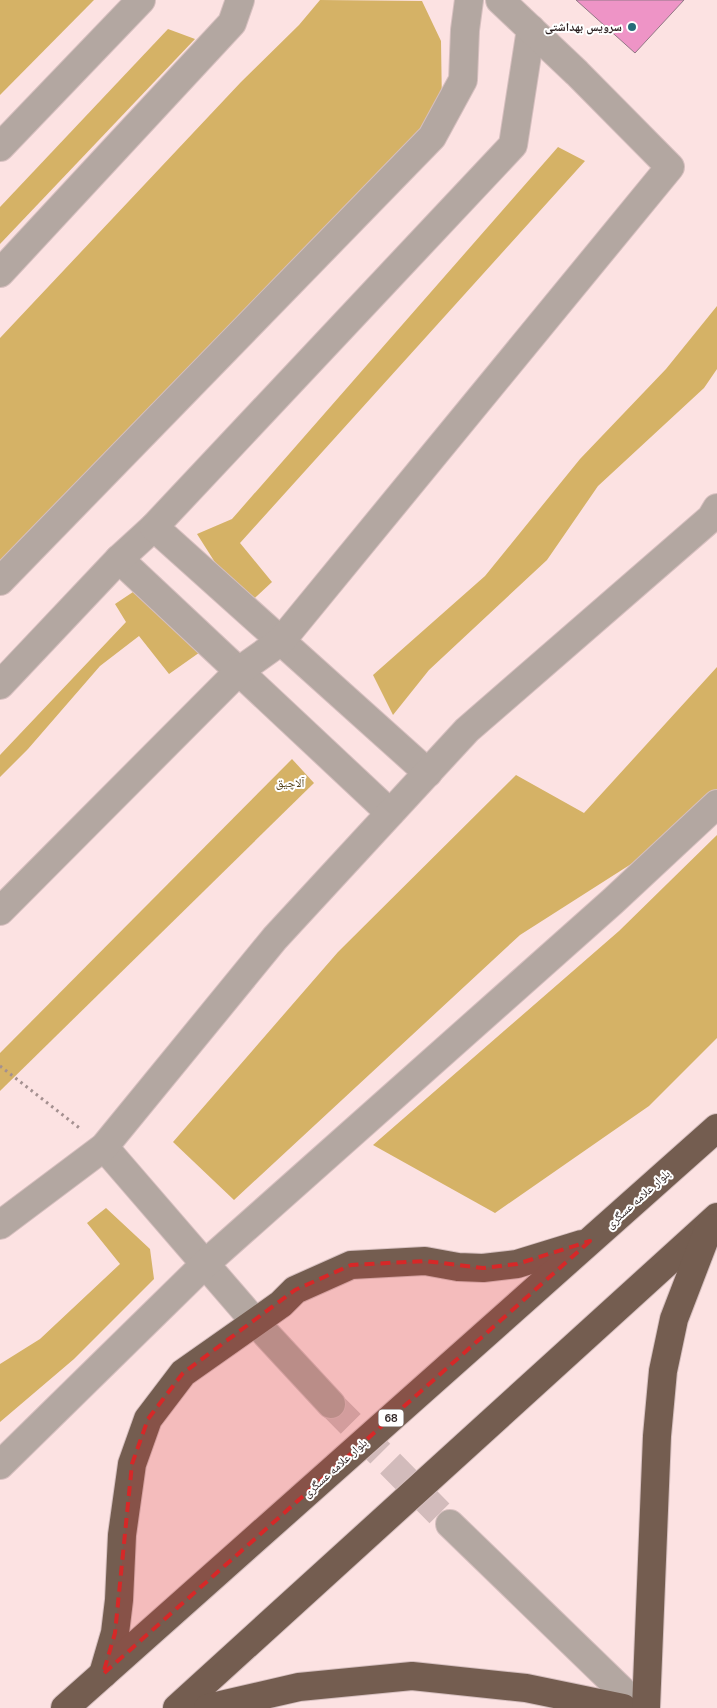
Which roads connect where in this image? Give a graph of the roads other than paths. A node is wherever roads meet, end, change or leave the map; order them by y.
1 (141, 0) edge
2 (240, 0) edge
3 (469, 0) edge
4 (500, 0) edge
5 (531, 29) junction
6 (0, 147) edge
7 (0, 273) edge
8 (717, 508) edge
9 (154, 527) junction
10 (119, 559) junction
11 (0, 581) edge
12 (281, 641) junction
13 (239, 671) junction
14 (0, 685) edge
15 (428, 773) junction
16 (717, 804) edge
17 (390, 813) junction
18 (0, 911) edge
19 (717, 1128) edge
20 (104, 1147) junction
21 (714, 1220) edge
22 (0, 1225) edge
23 (590, 1241) junction
24 (205, 1264) junction
25 (256, 1323) junction
26 (331, 1404) tunnel mouth
27 (0, 1465) edge
28 (450, 1524) tunnel mouth
29 (103, 1674) junction
30 (65, 1708) edge
31 (177, 1708) edge
32 (208, 1708) edge
33 (623, 1708) edge
34 (640, 1708) edge
35 (646, 1708) edge

1 - 6 street
2 - 7 street
3 - 11 street
4 - 5 street
5 - 9 street
5 - 12 street
8 - 15 street
9 - 10 street
9 - 12 street
10 - 13 street
10 - 14 street
12 - 13 street
12 - 15 street
13 - 17 street
13 - 18 street
15 - 17 street
16 - 24 street
17 - 20 street
19 - 23 highway, بلوار علامه عسگری / 68
20 - 22 street
20 - 24 street
21 - 31 highway
21 - 35 highway
23 - 25 highway
23 - 29 highway, بلوار علامه عسگری / 68
24 - 25 street
24 - 27 street
25 - 26 street
25 - 29 highway
28 - 34 street
29 - 30 highway, بلوار علامه عسگری / 68
32 - 33 highway

